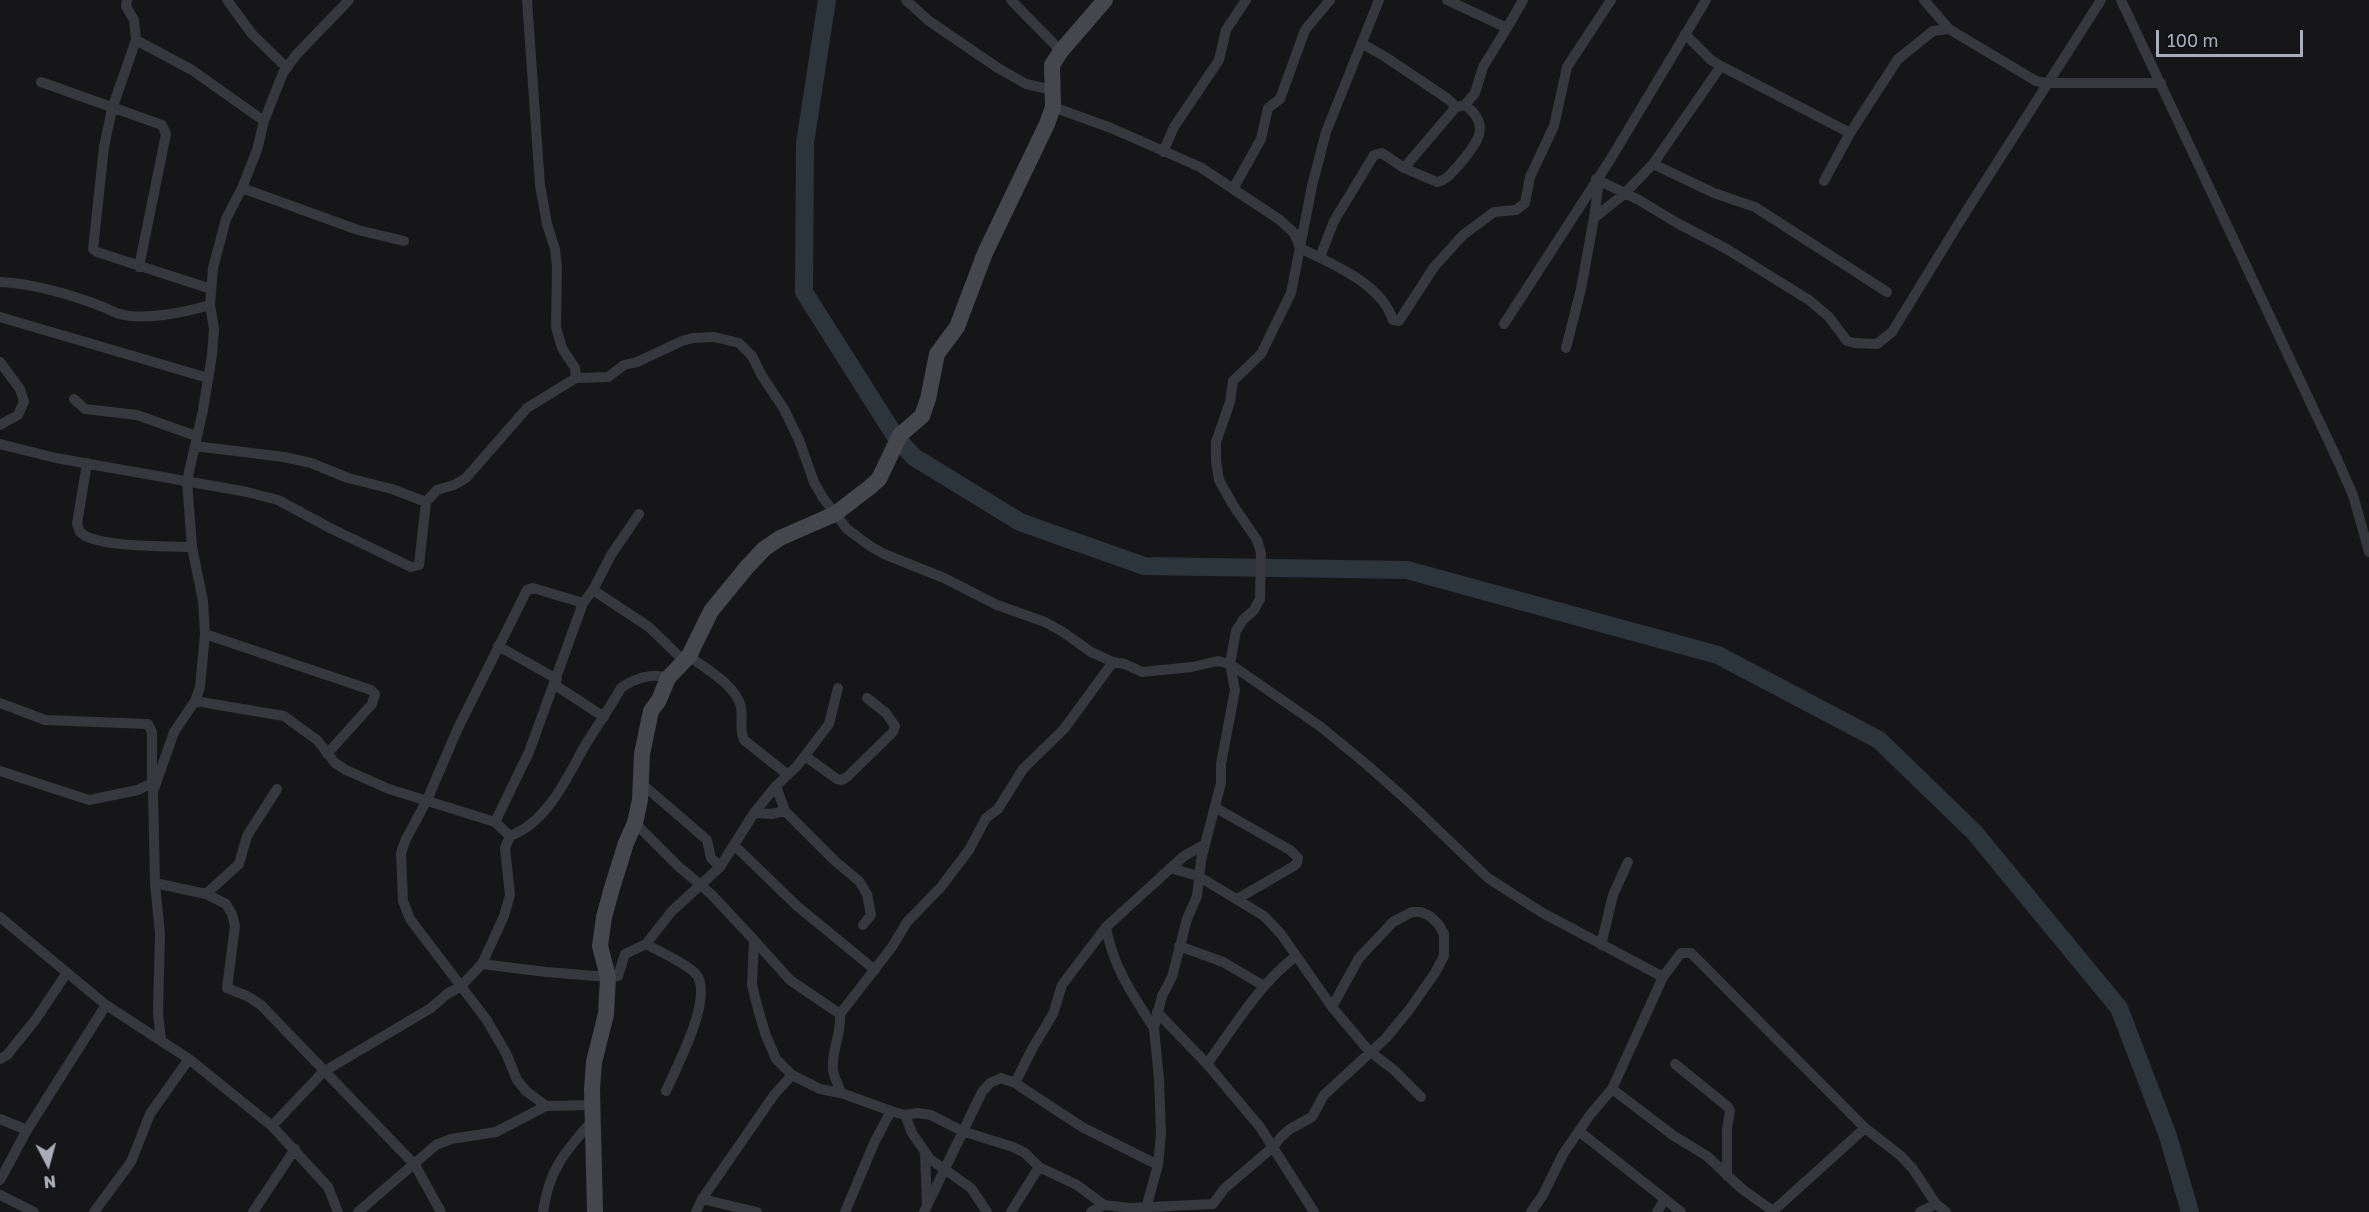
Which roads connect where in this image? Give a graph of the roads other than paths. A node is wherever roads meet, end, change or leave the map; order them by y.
1 (127, 0) edge
2 (227, 0) edge
3 (349, 0) edge
4 (527, 0) edge
5 (906, 0) edge
6 (1011, 0) edge
7 (1246, 0) edge
8 (1330, 0) edge
9 (1379, 0) edge
10 (1447, 0) edge
11 (1523, 0) edge
12 (1611, 0) edge
13 (1706, 0) edge
14 (1924, 0) edge
15 (2101, 0) edge
16 (2121, 0) edge
17 (1102, 1) edge
18 (1507, 28) junction
19 (1949, 29) junction
20 (1685, 34) junction
21 (136, 40) junction
22 (1363, 44) junction
23 (1060, 51) junction
24 (1721, 66) junction
25 (287, 68) junction
26 (40, 82) dead end
27 (2047, 83) junction
28 (2161, 83) junction
29 (1053, 99) junction
30 (1461, 106) junction
31 (112, 109) junction
32 (264, 121) junction
33 (1850, 133) junction
34 (1163, 152) junction
35 (1653, 164) junction
36 (1404, 168) junction
37 (1597, 180) junction
38 (1824, 181) dead end
39 (242, 188) junction
40 (1233, 189) junction
41 (1624, 194) junction
42 (1594, 218) junction
43 (404, 241) dead end
44 (1299, 248) junction
45 (1320, 257) junction
46 (139, 267) junction
47 (0, 282) edge
48 (211, 289) junction
49 (1887, 292) dead end
50 (210, 304) junction
51 (0, 317) edge
52 (1504, 324) dead end
53 (1566, 348) dead end
54 (0, 362) edge
55 (208, 378) junction
56 (576, 378) junction
57 (74, 399) dead end
58 (0, 425) edge
59 (196, 441) junction
60 (0, 444) edge
61 (87, 463) junction
62 (187, 481) junction
63 (426, 502) junction
64 (639, 514) dead end
65 (835, 514) junction
66 (192, 547) junction
67 (2369, 552) edge
68 (592, 590) junction
69 (583, 603) junction
70 (205, 633) junction
71 (498, 646) junction
72 (686, 658) junction
73 (1113, 662) junction
74 (1230, 664) junction
75 (668, 678) junction
76 (556, 682) junction
77 (837, 688) dead end
78 (867, 698) dead end
79 (195, 701) junction
80 (0, 703) edge
81 (604, 717) junction
82 (327, 754) junction
83 (805, 756) junction
84 (0, 771) edge
85 (788, 775) junction
86 (641, 783) junction
87 (776, 786) junction
88 (152, 788) junction
89 (277, 789) dead end
90 (427, 800) junction
91 (1216, 808) junction
92 (785, 811) junction
93 (754, 813) junction
94 (495, 822) junction
95 (635, 823) junction
96 (510, 837) junction
97 (1204, 844) junction
98 (734, 845) junction
99 (1628, 862) dead end
100 (720, 867) junction
101 (1170, 868) junction
102 (1198, 876) junction
103 (155, 883) junction
104 (702, 885) junction
105 (206, 894) junction
106 (1237, 899) junction
107 (0, 916) edge
108 (863, 925) dead end
109 (1106, 927) junction
110 (754, 939) junction
111 (646, 944) junction
112 (1600, 945) junction
113 (1179, 946) junction
114 (1296, 956) junction
115 (482, 964) junction
116 (875, 969) junction
117 (66, 974) junction
118 (608, 977) junction
119 (1663, 977) junction
120 (1264, 986) junction
121 (460, 987) junction
122 (106, 1005) junction
123 (1332, 1007) junction
124 (1157, 1012) junction
125 (840, 1014) junction
126 (1154, 1028) junction
127 (161, 1041) junction
128 (1369, 1051) junction
129 (0, 1059) edge
130 (189, 1059) junction
131 (1208, 1064) junction
132 (1675, 1064) dead end
133 (833, 1071) junction
134 (323, 1072) junction
135 (792, 1075) junction
136 (1015, 1083) junction
137 (820, 1089) junction
138 (1612, 1089) junction
139 (666, 1091) dead end
140 (841, 1093) junction
141 (1421, 1097) dead end
142 (546, 1106) junction
143 (891, 1111) junction
144 (592, 1113) junction
145 (905, 1115) junction
146 (0, 1119) edge
147 (272, 1126) junction
148 (1865, 1128) junction
149 (27, 1130) junction
150 (962, 1131) junction
151 (1580, 1132) junction
152 (1273, 1148) junction
153 (295, 1149) junction
154 (925, 1152) junction
155 (415, 1165) junction
156 (1158, 1165) junction
157 (1039, 1167) junction
158 (945, 1171) junction
159 (1726, 1176) junction
160 (0, 1180) edge
161 (0, 1196) edge
162 (702, 1199) junction
163 (1665, 1199) junction
164 (1104, 1204) junction
165 (1936, 1204) junction
166 (1216, 1208) edge
167 (1145, 1209) edge
168 (927, 1211) edge
169 (1773, 1211) edge
170 (34, 1212) edge
171 (94, 1212) edge
172 (253, 1212) edge
173 (338, 1212) edge
174 (358, 1212) edge
175 (441, 1212) edge
176 (543, 1212) edge
177 (595, 1212) edge
178 (696, 1212) edge
179 (758, 1212) edge
180 (845, 1212) edge
181 (987, 1212) edge
182 (1011, 1212) edge
183 (1091, 1212) edge
184 (1314, 1212) edge
185 (1531, 1212) edge
186 (1657, 1212) edge
187 (1681, 1212) edge
188 (1920, 1212) edge
189 (1946, 1212) edge

1 - 21 street
2 - 25 street
3 - 25 street
4 - 56 street
5 - 29 street
6 - 23 street
7 - 34 street
8 - 40 street
9 - 22 street
10 - 18 street
11 - 18 street
12 - 45 street
13 - 20 street
14 - 19 street
15 - 27 street
16 - 28 street
17 - 23 street
18 - 30 street
19 - 27 street
19 - 33 street
20 - 24 street
20 - 37 street
21 - 31 street
21 - 32 street
22 - 30 street
22 - 44 street
23 - 29 street
24 - 33 street
24 - 35 street
25 - 32 street
26 - 31 street
27 - 28 street
27 - 41 street
28 - 67 street
29 - 34 street
29 - 65 street
30 - 36 street
30 - 36 street
31 - 46 street
31 - 46 street
32 - 39 street
33 - 38 street
34 - 40 street
35 - 41 street
35 - 49 street
36 - 45 street
37 - 41 street
37 - 42 street
37 - 52 street
39 - 43 street
39 - 48 street
40 - 44 street
41 - 42 street
42 - 53 street
44 - 45 street
44 - 74 street
46 - 48 street
47 - 50 street
48 - 50 street
50 - 55 street
51 - 55 street
54 - 58 street
55 - 59 street
56 - 63 street
56 - 65 street
57 - 59 street
59 - 62 street
59 - 63 street
60 - 61 street
61 - 62 street
61 - 66 street
62 - 63 street
62 - 66 street
64 - 68 street
65 - 72 street
65 - 73 street
66 - 70 street
68 - 69 street
68 - 72 street
69 - 71 street
69 - 76 street
70 - 79 street
70 - 82 street
71 - 76 street
71 - 90 street
72 - 75 street
72 - 85 street
73 - 74 street
73 - 116 street
74 - 91 street
74 - 112 street
75 - 81 street
75 - 86 street
76 - 81 street
76 - 94 street
77 - 83 street
78 - 83 street
79 - 82 street
79 - 88 street
80 - 88 street
81 - 96 street
82 - 90 street
83 - 85 street
84 - 88 street
85 - 87 street
86 - 95 street
86 - 100 street
87 - 92 street
87 - 93 street
88 - 103 street
89 - 105 street
90 - 94 street
90 - 121 street
91 - 97 street
91 - 106 street
92 - 93 street
92 - 108 street
93 - 98 street
94 - 96 street
95 - 104 street
95 - 118 street
96 - 115 street
97 - 101 street
97 - 102 street
98 - 100 street
98 - 116 street
99 - 112 street
100 - 104 street
101 - 102 street
101 - 109 street
102 - 106 street
102 - 113 street
103 - 105 street
103 - 127 street
104 - 110 street
104 - 111 street
105 - 134 street
106 - 114 street
107 - 117 street
109 - 126 street
109 - 136 street
110 - 125 street
110 - 135 street
111 - 118 street
111 - 139 street
112 - 119 street
113 - 120 street
113 - 124 street
114 - 120 street
114 - 123 street
115 - 118 street
115 - 121 street
116 - 125 street
117 - 122 street
117 - 129 street
118 - 144 street
119 - 138 street
119 - 148 street
120 - 131 street
121 - 134 street
121 - 142 street
122 - 127 street
122 - 149 street
123 - 128 street
123 - 128 street
124 - 126 street
124 - 131 street
125 - 133 street
126 - 156 street
127 - 130 street
128 - 141 street
128 - 152 street
130 - 147 street
130 - 171 street
131 - 152 street
132 - 159 street
133 - 137 street
133 - 140 street
134 - 147 street
134 - 155 street
135 - 137 street
135 - 162 street
136 - 150 street
136 - 156 street
137 - 140 street
138 - 151 street
138 - 159 street
140 - 143 street
142 - 144 street
142 - 155 street
143 - 145 street
143 - 180 street
144 - 176 street
144 - 177 street
145 - 150 street
145 - 154 street
146 - 149 street
147 - 153 street
148 - 165 street
148 - 169 street
149 - 160 street
150 - 157 street
150 - 158 street
151 - 163 street
151 - 185 street
152 - 166 street
152 - 184 street
153 - 172 street
153 - 173 street
154 - 158 street
154 - 168 street
155 - 174 street
155 - 175 street
156 - 167 street
157 - 164 street
157 - 182 street
158 - 168 street
158 - 181 street
159 - 169 street
161 - 170 street
162 - 178 street
162 - 179 street
163 - 186 street
163 - 187 street
164 - 167 street
164 - 183 street
165 - 188 street
165 - 189 street
166 - 167 street

